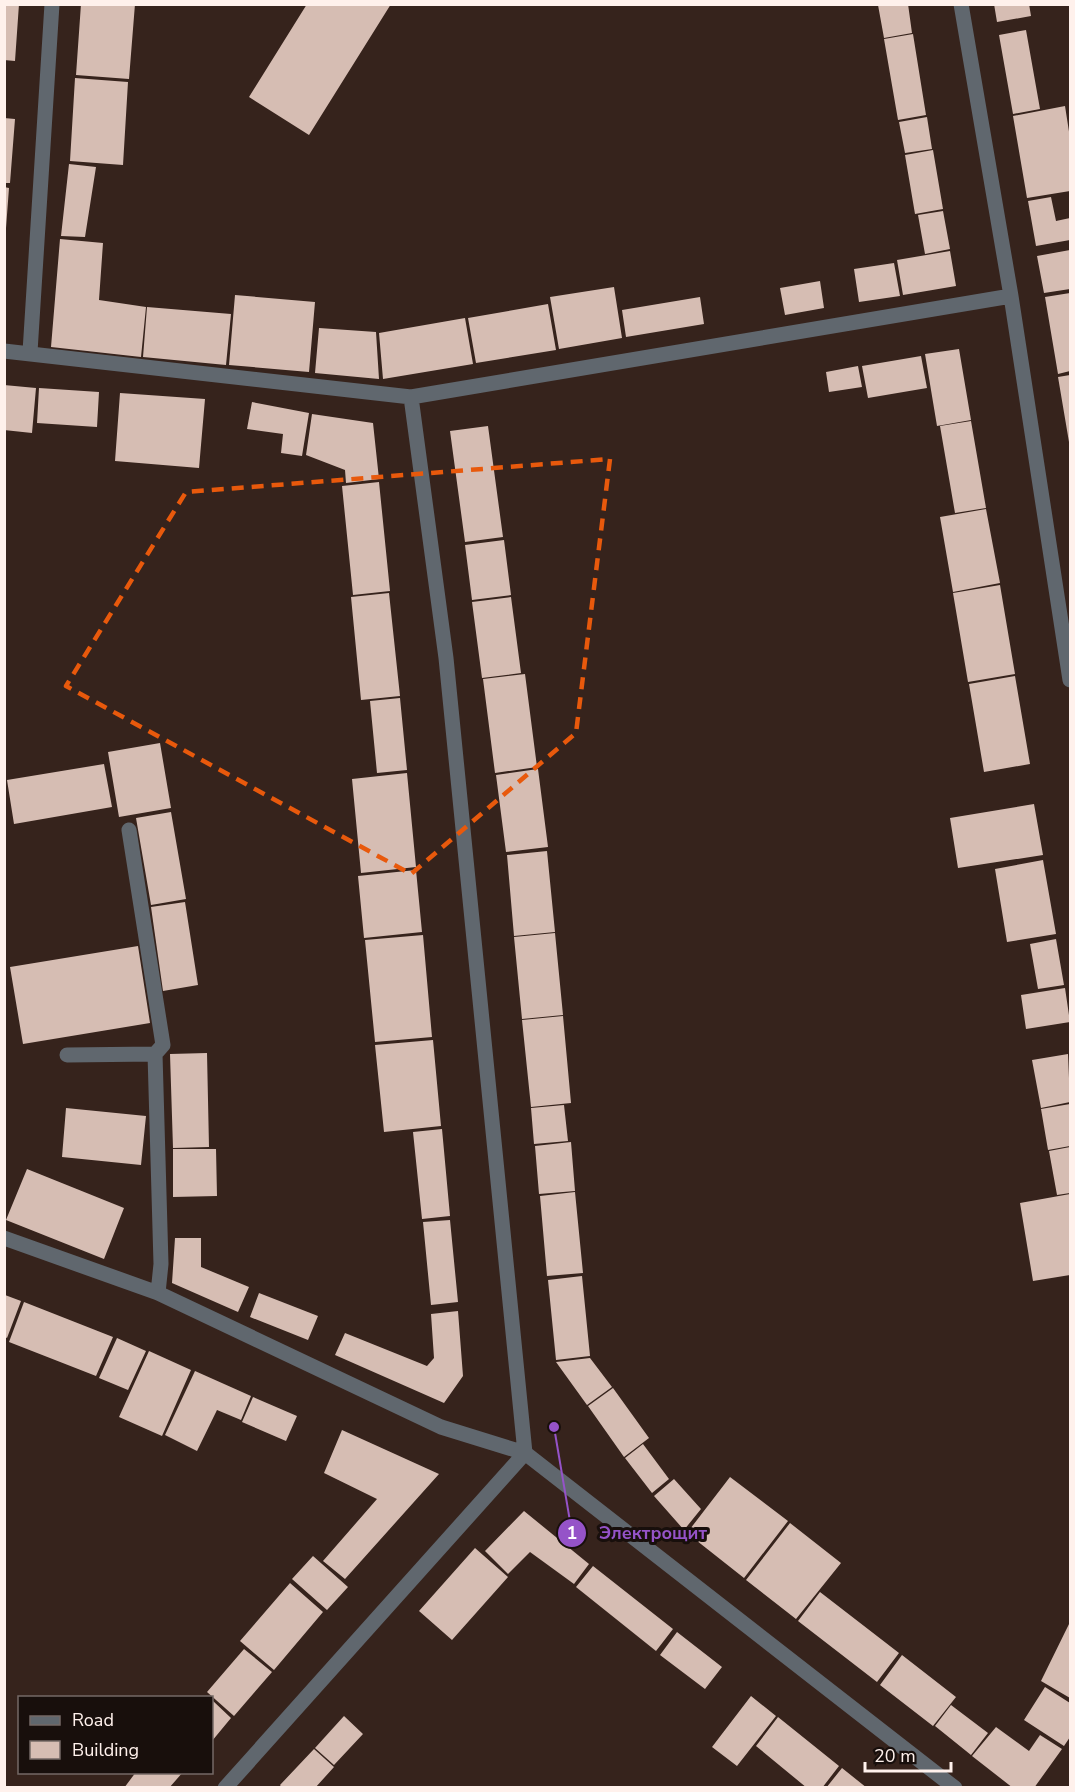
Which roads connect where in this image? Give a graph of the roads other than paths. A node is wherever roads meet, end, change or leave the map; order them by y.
1 (52, 4) edge
2 (961, 4) edge
3 (1011, 296) junction
4 (4, 351) edge
5 (30, 352) junction
6 (411, 397) junction
7 (1071, 680) edge
8 (129, 830) dead end
9 (67, 1054) dead end
10 (155, 1054) junction
11 (4, 1238) edge
12 (158, 1293) junction
13 (525, 1453) junction
14 (225, 1788) edge
15 (955, 1788) edge

1 - 5 street
2 - 3 street
3 - 6 street
3 - 7 street
4 - 5 street
5 - 6 street
6 - 13 street
8 - 10 street
9 - 10 street
10 - 12 street
11 - 12 street
12 - 13 street
13 - 14 street
13 - 15 street

